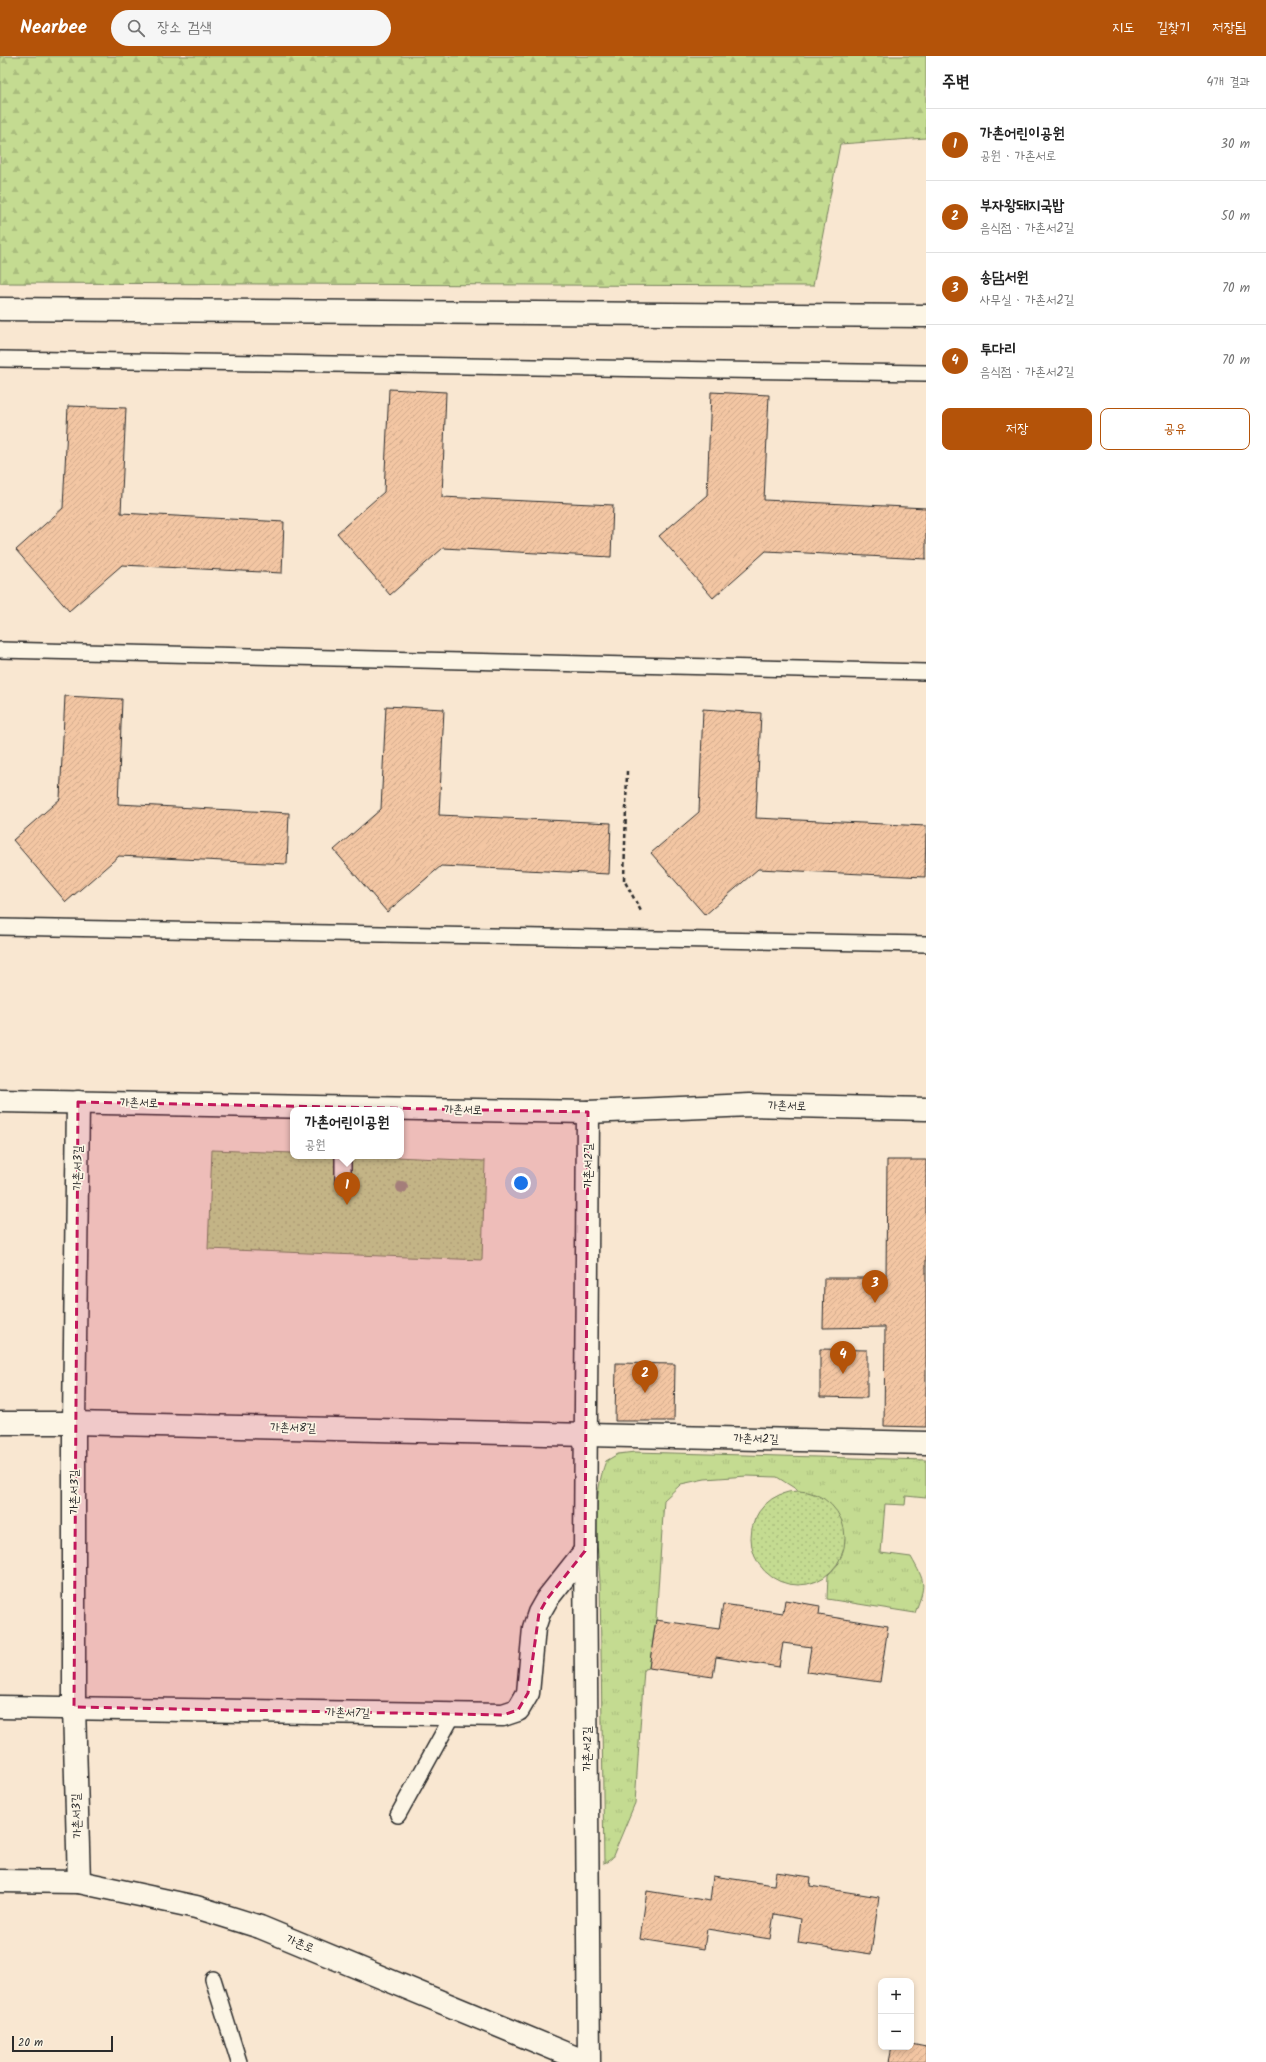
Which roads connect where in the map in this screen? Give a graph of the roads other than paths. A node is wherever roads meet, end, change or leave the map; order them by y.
1 (0, 309) edge
2 (926, 316) edge
3 (0, 359) edge
4 (926, 373) edge
5 (0, 650) edge
6 (926, 672) edge
7 (0, 927) edge
8 (926, 944) edge
9 (0, 1101) edge
10 (78, 1102) junction
11 (290, 1108) edge
12 (926, 1109) edge
13 (404, 1110) edge
14 (588, 1112) junction
15 (343, 1159) edge
16 (343, 1180) dead end
17 (0, 1423) edge
18 (74, 1423) junction
19 (586, 1436) junction
20 (926, 1443) edge
21 (585, 1551) junction
22 (0, 1707) edge
23 (74, 1707) junction
24 (453, 1715) junction
25 (398, 1815) dead end
26 (0, 1881) edge
27 (79, 1882) junction
28 (213, 1979) dead end
29 (239, 2062) edge
30 (588, 2062) edge

1 - 2 street
3 - 4 lane
5 - 6 lane
7 - 8 lane
9 - 10 street, 가촌서로
10 - 11 street, 가촌서로
10 - 18 street, 가촌서3길
12 - 14 street, 가촌서로
13 - 14 street, 가촌서로
14 - 19 street, 가촌서2길
15 - 16 lane
17 - 18 street, 가촌서8길
18 - 19 street, 가촌서8길
18 - 23 street, 가촌서3길
19 - 20 street, 가촌서2길
19 - 21 street, 가촌서2길
21 - 24 street, 가촌서7길
21 - 30 street, 가촌서2길
22 - 23 street, 가촌서7길
23 - 24 street, 가촌서7길
23 - 27 street, 가촌서3길
24 - 25 lane
26 - 27 street, 가촌로
27 - 30 street, 가촌로
28 - 29 lane

